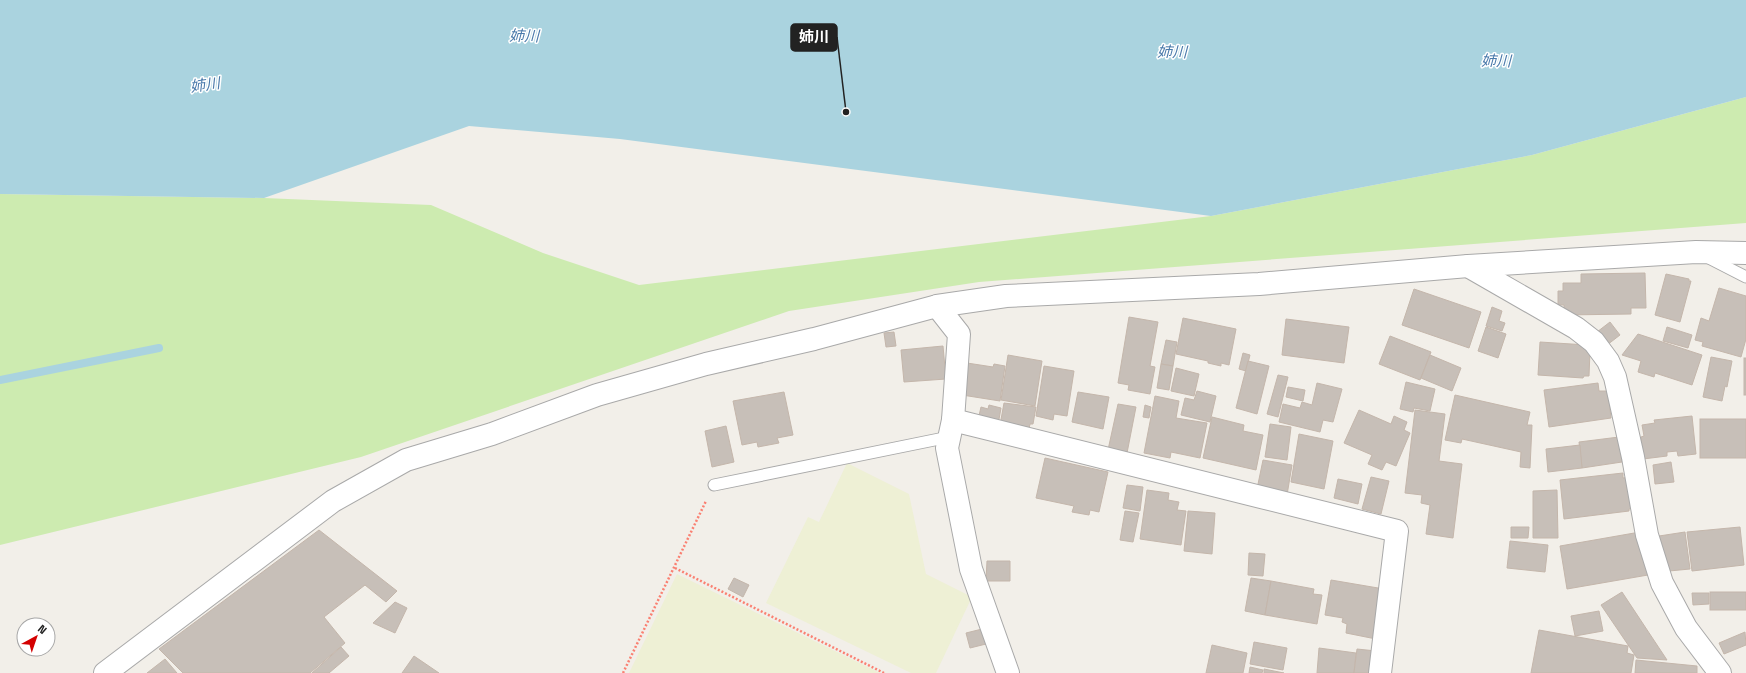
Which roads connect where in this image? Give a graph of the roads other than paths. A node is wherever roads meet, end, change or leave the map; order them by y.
1 (1696, 252) junction
2 (1746, 253) edge
3 (1468, 266) junction
4 (1746, 277) edge
5 (937, 306) junction
6 (951, 429) junction
7 (714, 485) road end
8 (105, 673) edge
9 (1008, 673) edge
10 (1380, 673) edge
11 (1720, 673) edge

1 - 2 street
1 - 3 street
1 - 4 lane
3 - 5 street
3 - 11 street
5 - 6 street
5 - 8 street
6 - 7 lane
6 - 9 street
6 - 10 street

